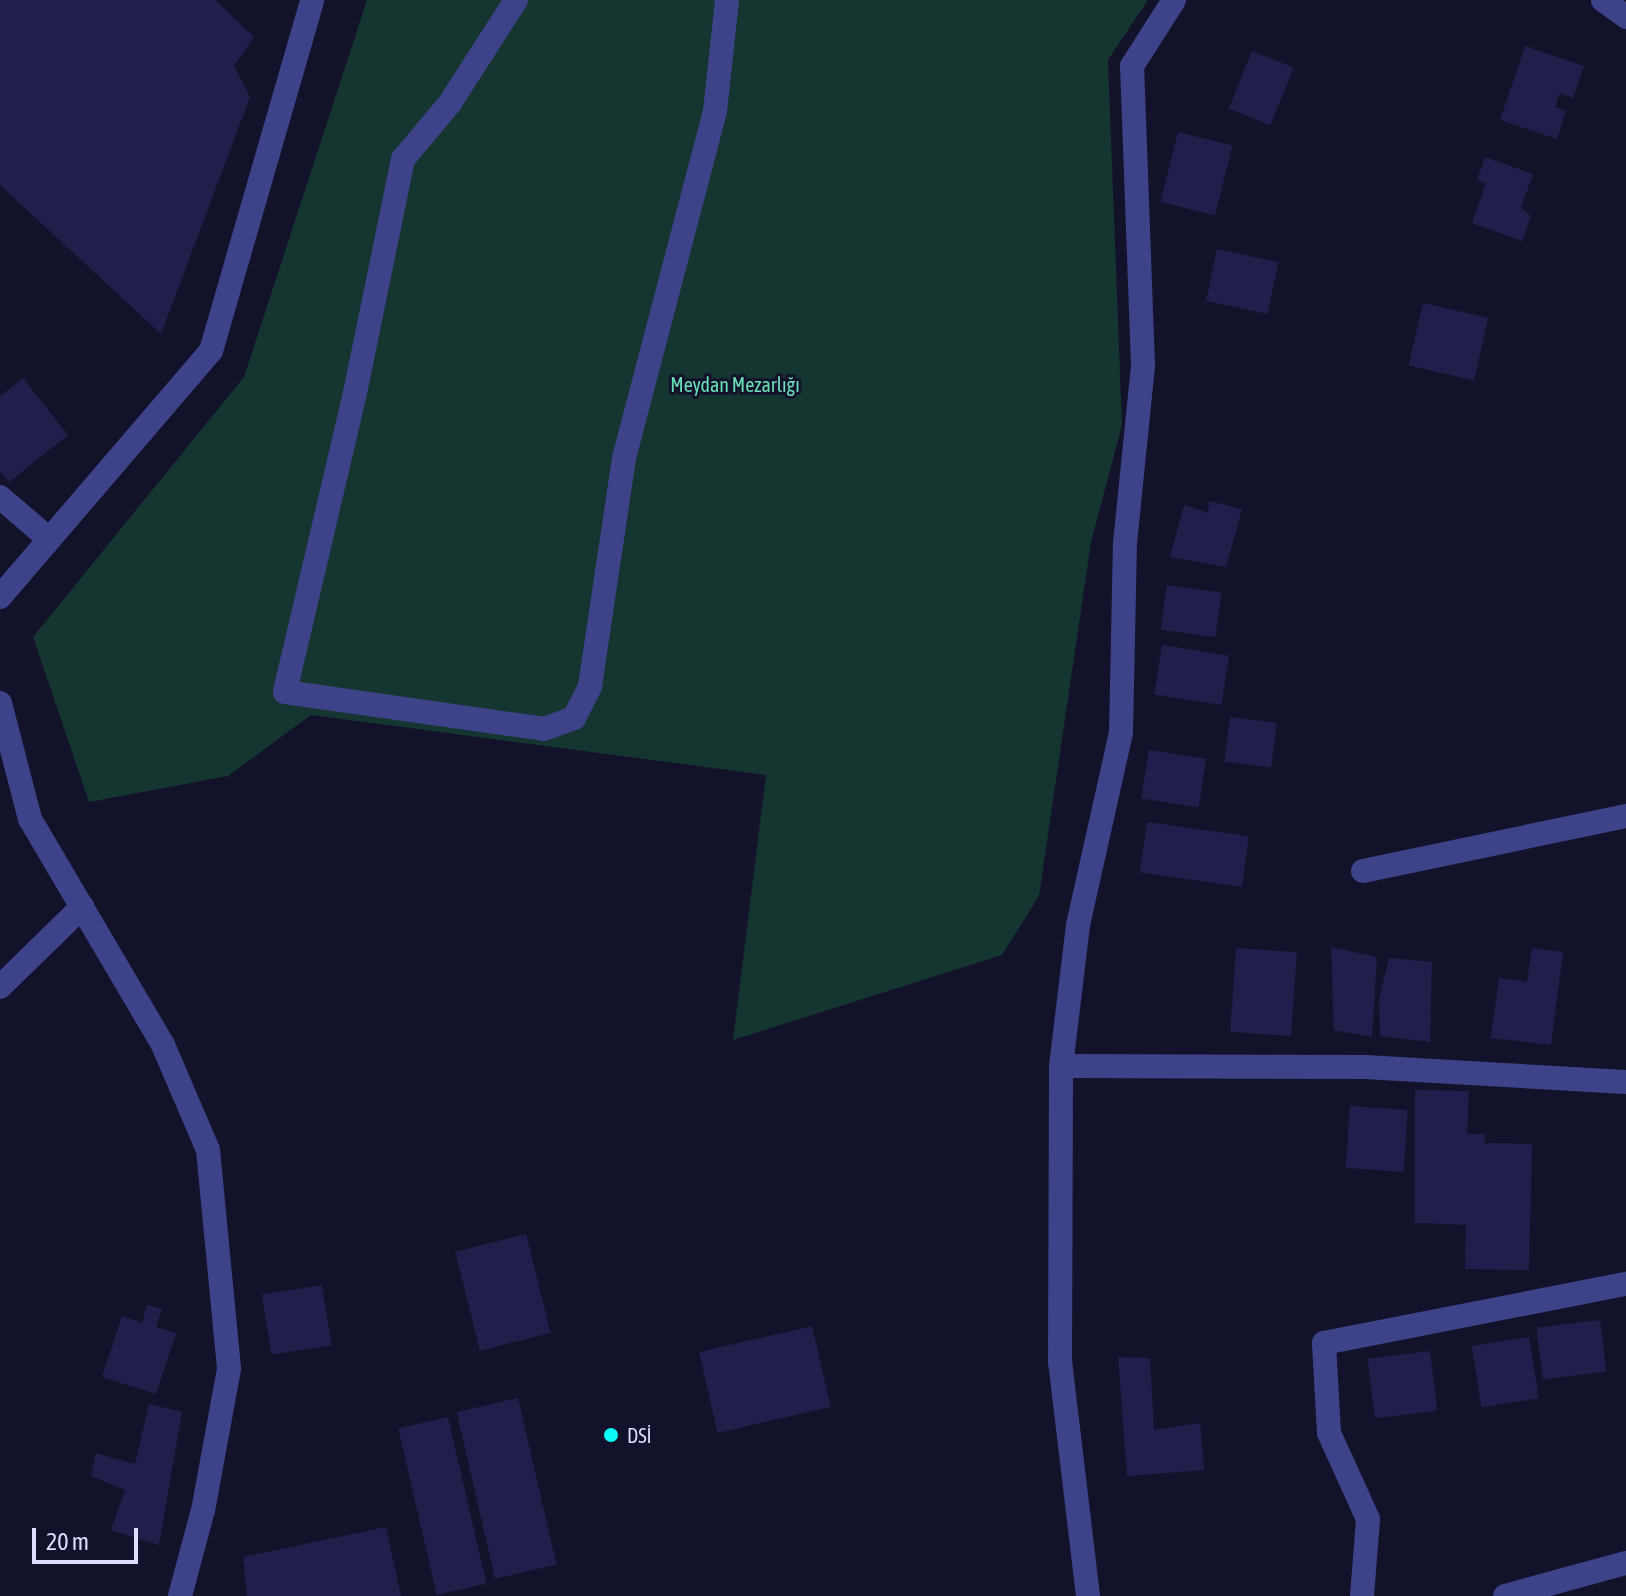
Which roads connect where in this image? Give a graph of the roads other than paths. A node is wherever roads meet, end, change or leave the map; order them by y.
1 (312, 0) edge
2 (516, 0) edge
3 (727, 0) edge
4 (1174, 0) edge
5 (1603, 0) edge
6 (1626, 17) edge
7 (0, 497) edge
8 (49, 539) junction
9 (0, 597) edge
10 (0, 703) edge
11 (1626, 816) edge
12 (1363, 871) dead end
13 (82, 907) junction
14 (0, 987) edge
15 (1061, 1066) junction
16 (1626, 1082) edge
17 (1626, 1284) edge
18 (1626, 1563) edge
19 (180, 1596) edge
20 (1088, 1596) edge
21 (1362, 1596) edge
22 (1505, 1596) edge

1 - 8 street
2 - 3 street
4 - 15 street
5 - 6 street
7 - 8 street
8 - 9 street
10 - 13 street
11 - 12 street
13 - 14 street
13 - 19 street
15 - 16 street
15 - 20 street
17 - 21 street
18 - 22 street

